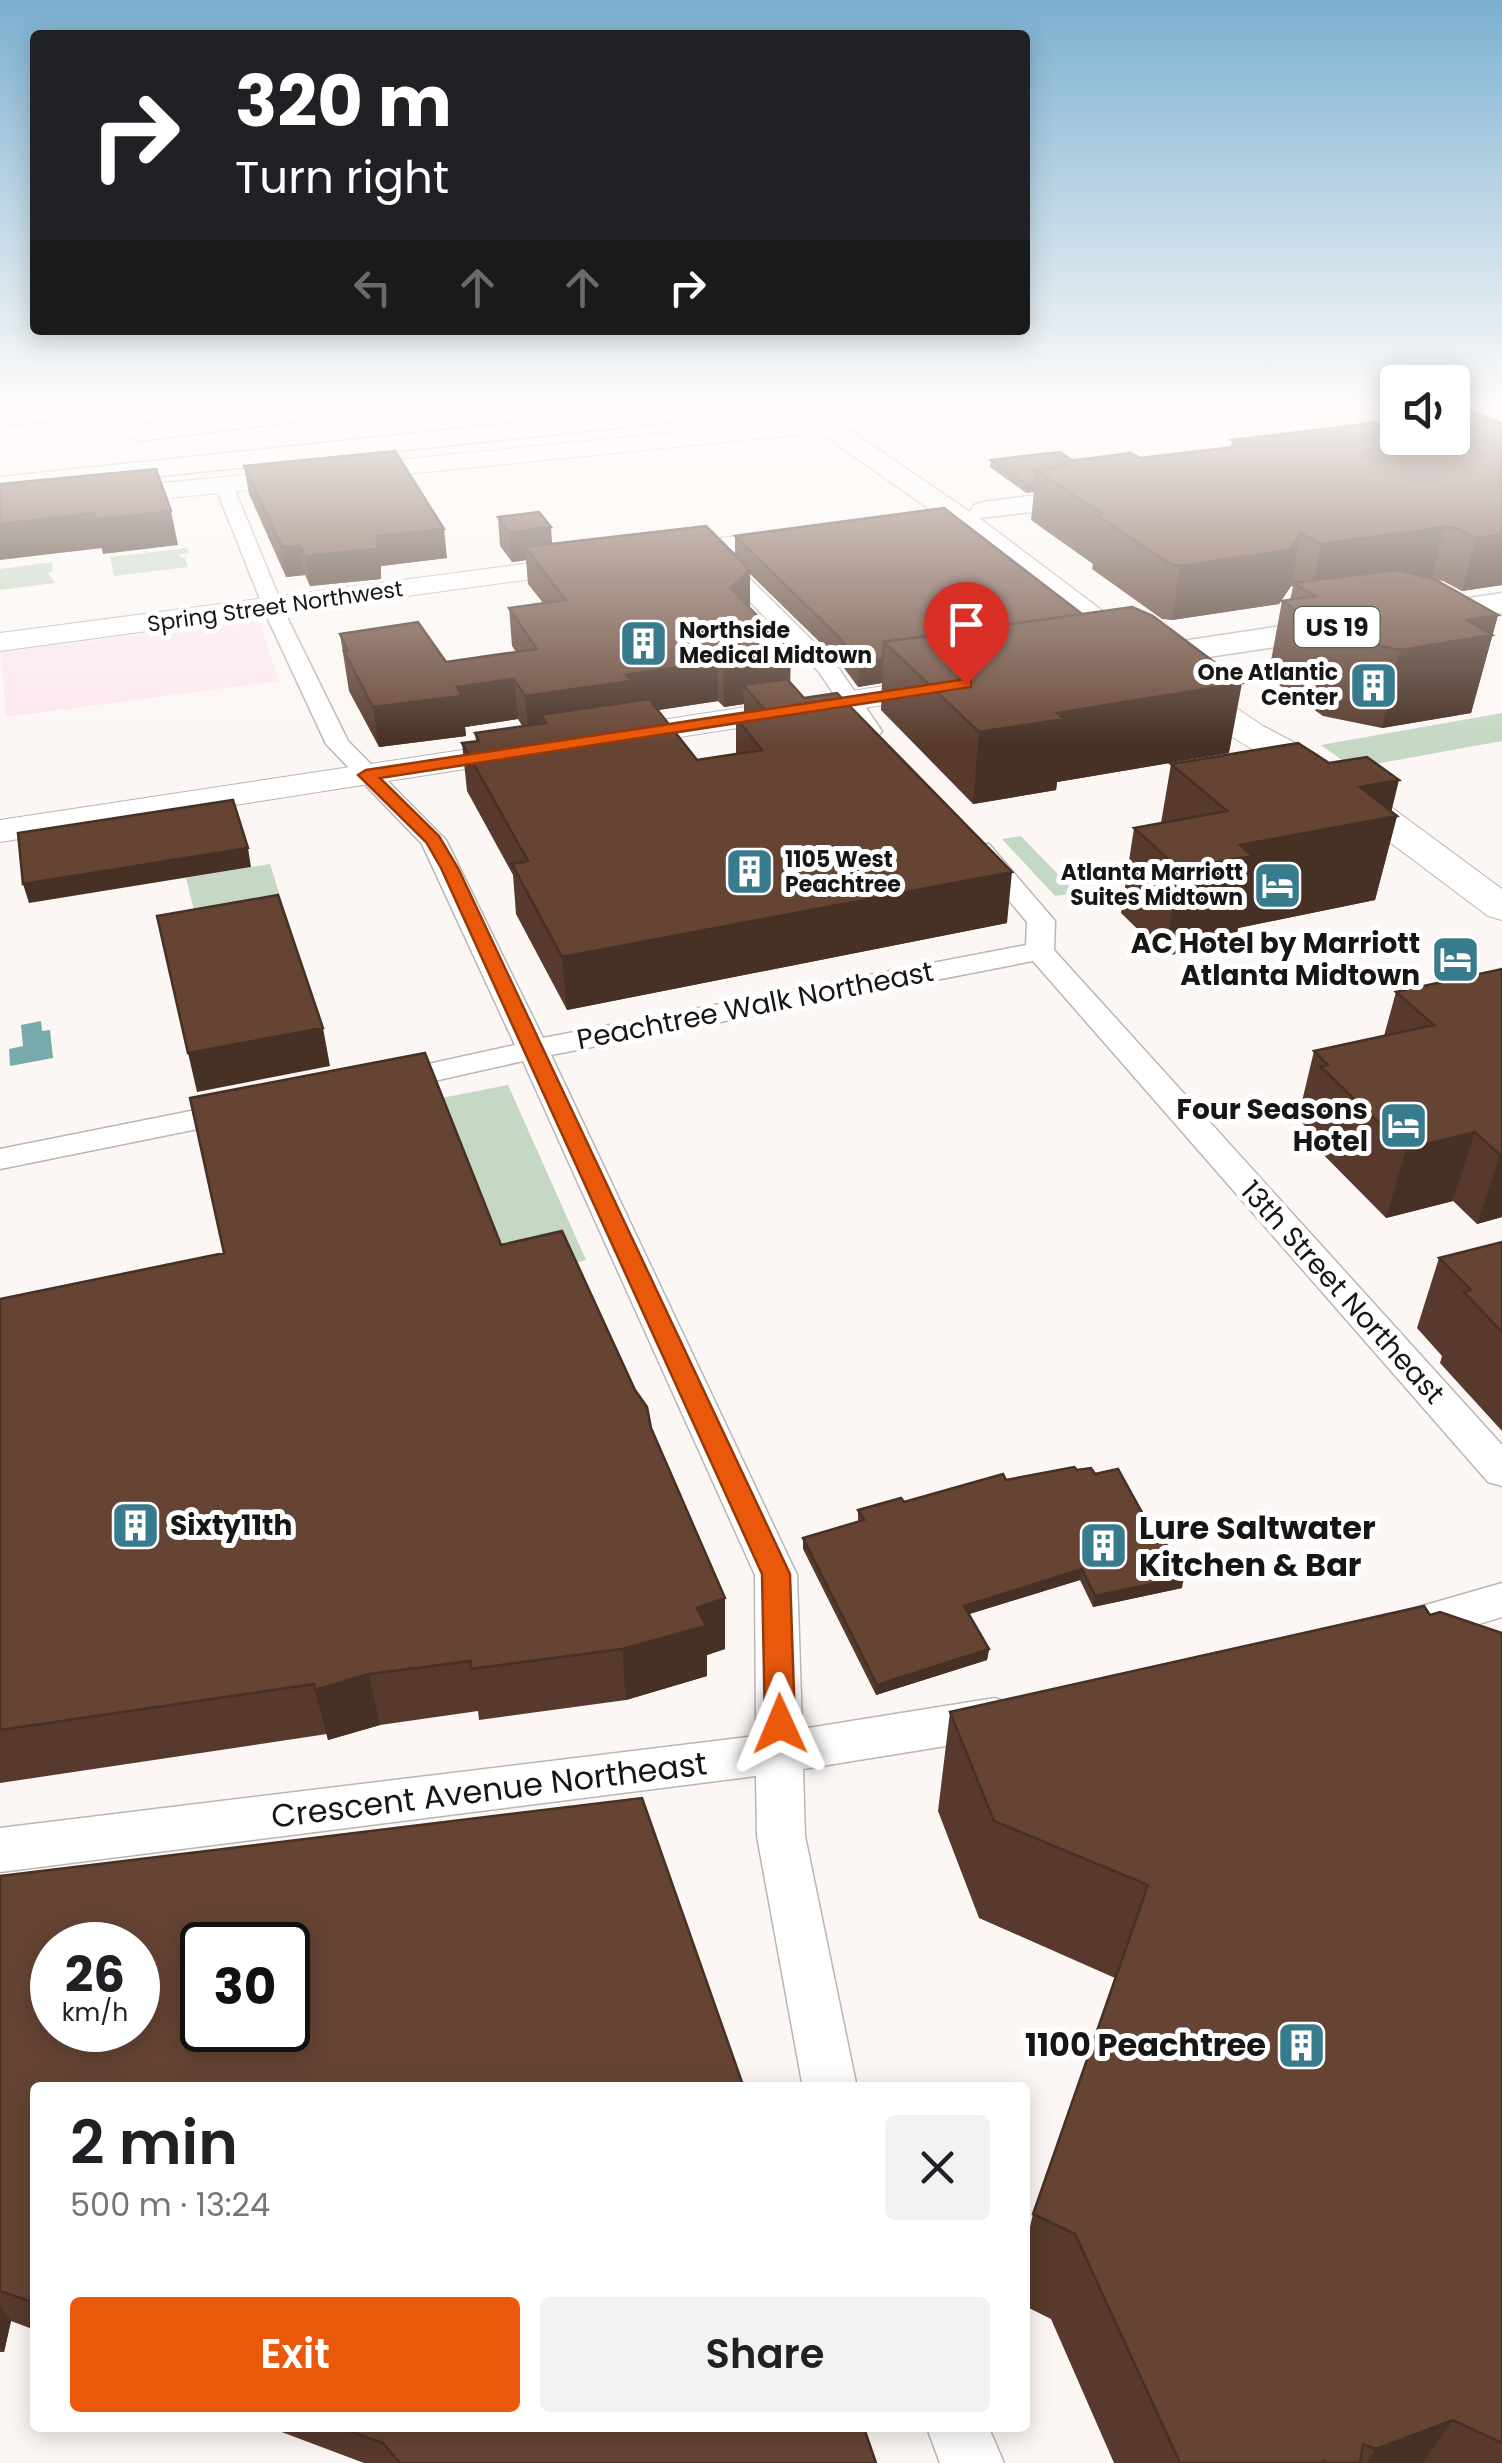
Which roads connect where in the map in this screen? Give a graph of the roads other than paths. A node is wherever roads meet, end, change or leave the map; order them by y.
1 (236, 514) edge
2 (963, 514) edge
3 (971, 514) edge
4 (915, 520) edge
5 (821, 532) edge
6 (708, 548) junction
7 (1502, 602) edge
8 (273, 606) junction
9 (0, 642) edge
10 (1158, 654) junction
11 (1096, 664) edge
12 (984, 681) edge
13 (848, 702) junction
14 (888, 750) edge
15 (366, 775) junction
16 (0, 831) edge
17 (966, 835) edge
18 (1502, 908) edge
19 (1040, 951) junction
20 (534, 1052) junction
21 (360, 1088) edge
22 (264, 1107) edge
23 (0, 1159) edge
24 (1502, 1471) edge
25 (1502, 1600) edge
26 (1359, 1638) edge
27 (1035, 1709) edge
28 (780, 1752) junction
29 (0, 1850) edge
30 (829, 2082) edge
31 (960, 2432) edge
32 (972, 2463) edge

1 - 8 street
2 - 4 main road
3 - 10 main road
5 - 6 main road, Spring Street Northwest
6 - 8 main road, Spring Street Northwest
6 - 13 street
7 - 10 main road, US 19
8 - 9 main road, Spring Street Northwest
8 - 15 street
10 - 11 main road
10 - 18 main road
12 - 13 main road
13 - 14 street
13 - 15 main road
15 - 16 main road
15 - 20 street
17 - 19 street, 13th Street Northeast
19 - 20 street, Peachtree Walk Northeast
19 - 24 street, 13th Street Northeast
20 - 21 street, Peachtree Walk Northeast
20 - 28 street
22 - 23 street
25 - 26 street
27 - 28 street, Crescent Avenue Northeast
28 - 29 street, Crescent Avenue Northeast
28 - 30 street
31 - 32 street

